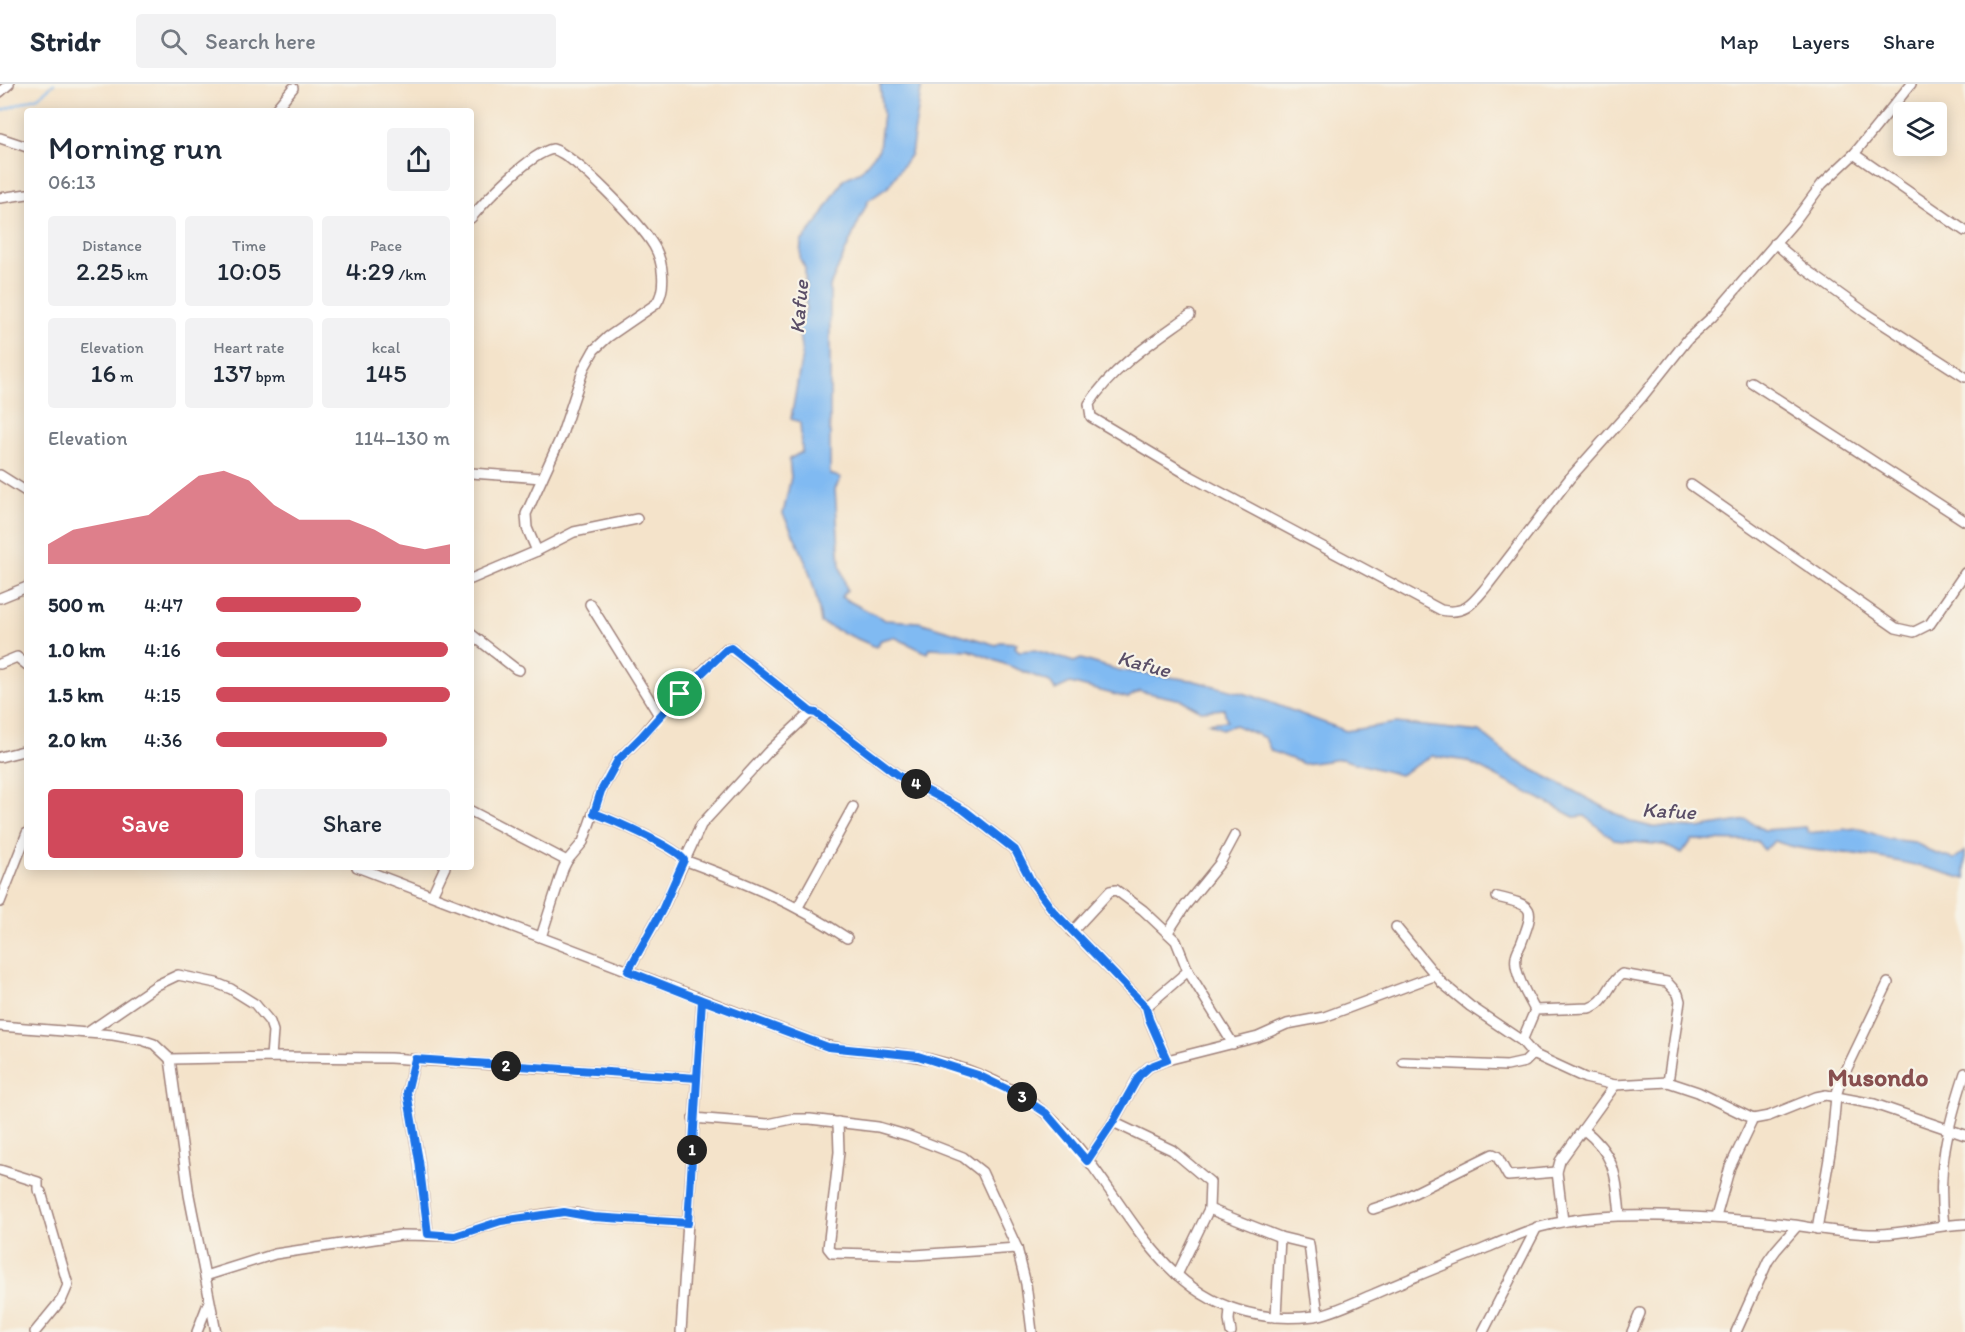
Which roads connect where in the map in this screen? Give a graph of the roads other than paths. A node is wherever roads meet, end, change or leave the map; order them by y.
1 (9, 84) edge
2 (1911, 84) edge
3 (293, 88) dead end
4 (0, 92) edge
5 (276, 108) edge
6 (0, 138) edge
7 (24, 146) edge
8 (1854, 154) junction
9 (24, 194) edge
10 (0, 198) edge
11 (474, 214) edge
12 (1965, 231) edge
13 (1775, 243) junction
14 (1190, 315) dead end
15 (1965, 377) edge
16 (1751, 382) dead end
17 (474, 473) edge
18 (0, 475) edge
19 (542, 478) junction
20 (1691, 485) dead end
21 (24, 490) edge
22 (637, 519) dead end
23 (1965, 521) edge
24 (537, 551) junction
25 (1965, 573) edge
26 (474, 578) edge
27 (24, 588) edge
28 (0, 598) edge
29 (590, 604) dead end
30 (474, 636) edge
31 (24, 663) edge
32 (0, 664) edge
33 (519, 670) dead end
34 (811, 712) junction
35 (659, 715) junction
36 (24, 751) edge
37 (0, 757) edge
38 (853, 807) dead end
39 (474, 813) edge
40 (594, 813) junction
41 (1235, 835) dead end
42 (24, 841) edge
43 (684, 860) junction
44 (567, 861) junction
45 (365, 870) edge
46 (444, 870) edge
47 (432, 896) junction
48 (1497, 897) dead end
49 (0, 902) edge
50 (798, 907) junction
51 (1396, 927) dead end
52 (1072, 932) junction
53 (1168, 932) junction
54 (541, 937) junction
55 (847, 938) dead end
56 (628, 971) junction
57 (1188, 971) junction
58 (1434, 976) junction
59 (1888, 983) dead end
60 (702, 1000) junction
61 (1146, 1007) junction
62 (1536, 1010) junction
63 (0, 1026) edge
64 (87, 1033) junction
65 (1522, 1041) junction
66 (1233, 1044) junction
67 (1533, 1054) junction
68 (271, 1057) junction
69 (170, 1059) junction
70 (415, 1059) junction
71 (1167, 1060) junction
72 (1403, 1062) dead end
73 (1965, 1072) edge
74 (697, 1078) junction
75 (1668, 1082) junction
76 (1615, 1085) junction
77 (1836, 1096) junction
78 (693, 1118) junction
79 (1753, 1119) junction
80 (838, 1122) junction
81 (1113, 1122) junction
82 (1583, 1129) junction
83 (1948, 1130) junction
84 (1965, 1135) edge
85 (1087, 1161) junction
86 (0, 1170) edge
87 (1557, 1172) junction
88 (1209, 1209) junction
89 (1373, 1209) dead end
90 (1620, 1215) junction
91 (1716, 1217) junction
92 (1563, 1221) junction
93 (688, 1223) junction
94 (1965, 1224) edge
95 (1944, 1225) junction
96 (1797, 1226) junction
97 (1537, 1227) junction
98 (1817, 1229) junction
99 (428, 1234) junction
100 (1280, 1237) junction
101 (1017, 1248) junction
102 (1177, 1275) junction
103 (205, 1276) junction
104 (209, 1299) junction
105 (1228, 1307) junction
106 (1640, 1313) dead end
107 (1318, 1315) junction
108 (1276, 1317) junction
109 (35, 1332) edge
110 (197, 1332) edge
111 (216, 1332) edge
112 (681, 1332) edge
113 (1032, 1332) edge
114 (1231, 1332) edge
115 (1483, 1332) edge
116 (1632, 1332) edge
117 (1736, 1332) edge

1 - 4 street
2 - 8 street
3 - 5 street
6 - 7 street
8 - 12 street
8 - 13 street
9 - 10 street
11 - 19 street
13 - 14 street
13 - 15 street
16 - 23 street
17 - 19 street
18 - 21 street
19 - 24 street
20 - 25 street
22 - 24 street
24 - 26 street
27 - 28 street
29 - 35 street
30 - 33 street
31 - 32 street
34 - 35 street
34 - 43 street
34 - 52 street
35 - 40 street
36 - 37 street
38 - 50 street
39 - 44 street
40 - 43 street
40 - 44 street
41 - 53 street
42 - 49 street
43 - 50 street
43 - 56 street
44 - 54 street
45 - 47 street
46 - 47 street
47 - 54 street
48 - 62 street
50 - 55 street
51 - 58 street
52 - 53 street
52 - 61 street
53 - 57 street
54 - 56 street
56 - 60 street
57 - 61 street
57 - 66 street
58 - 65 street
58 - 66 street
59 - 77 street
60 - 74 street
60 - 85 street
61 - 71 street
62 - 65 street
62 - 75 street
63 - 64 street
64 - 68 street
64 - 69 street
65 - 67 street
66 - 71 street
67 - 72 street
67 - 76 street
68 - 69 street
68 - 70 street
69 - 103 street
70 - 74 street
70 - 99 street
71 - 81 street
73 - 83 street
74 - 78 street
75 - 76 street
75 - 79 street
76 - 82 street
77 - 79 street
77 - 83 street
77 - 98 street
78 - 80 street
78 - 93 street
79 - 91 street
80 - 101 street
80 - 101 street
81 - 85 street
81 - 88 street
82 - 87 street
82 - 90 street
83 - 84 street
83 - 95 street
85 - 102 street
86 - 109 street
87 - 89 street
87 - 92 street
88 - 100 street
88 - 102 street
90 - 91 street
90 - 92 street
91 - 96 street
92 - 97 street
93 - 99 street
93 - 112 street
94 - 95 street
95 - 98 street
96 - 98 street
96 - 117 street
97 - 107 street
97 - 115 street
99 - 103 street
100 - 107 street
100 - 108 street
101 - 113 street
102 - 105 street
103 - 104 street
104 - 110 street
104 - 111 street
105 - 108 street
105 - 114 street
106 - 116 street
107 - 108 street

